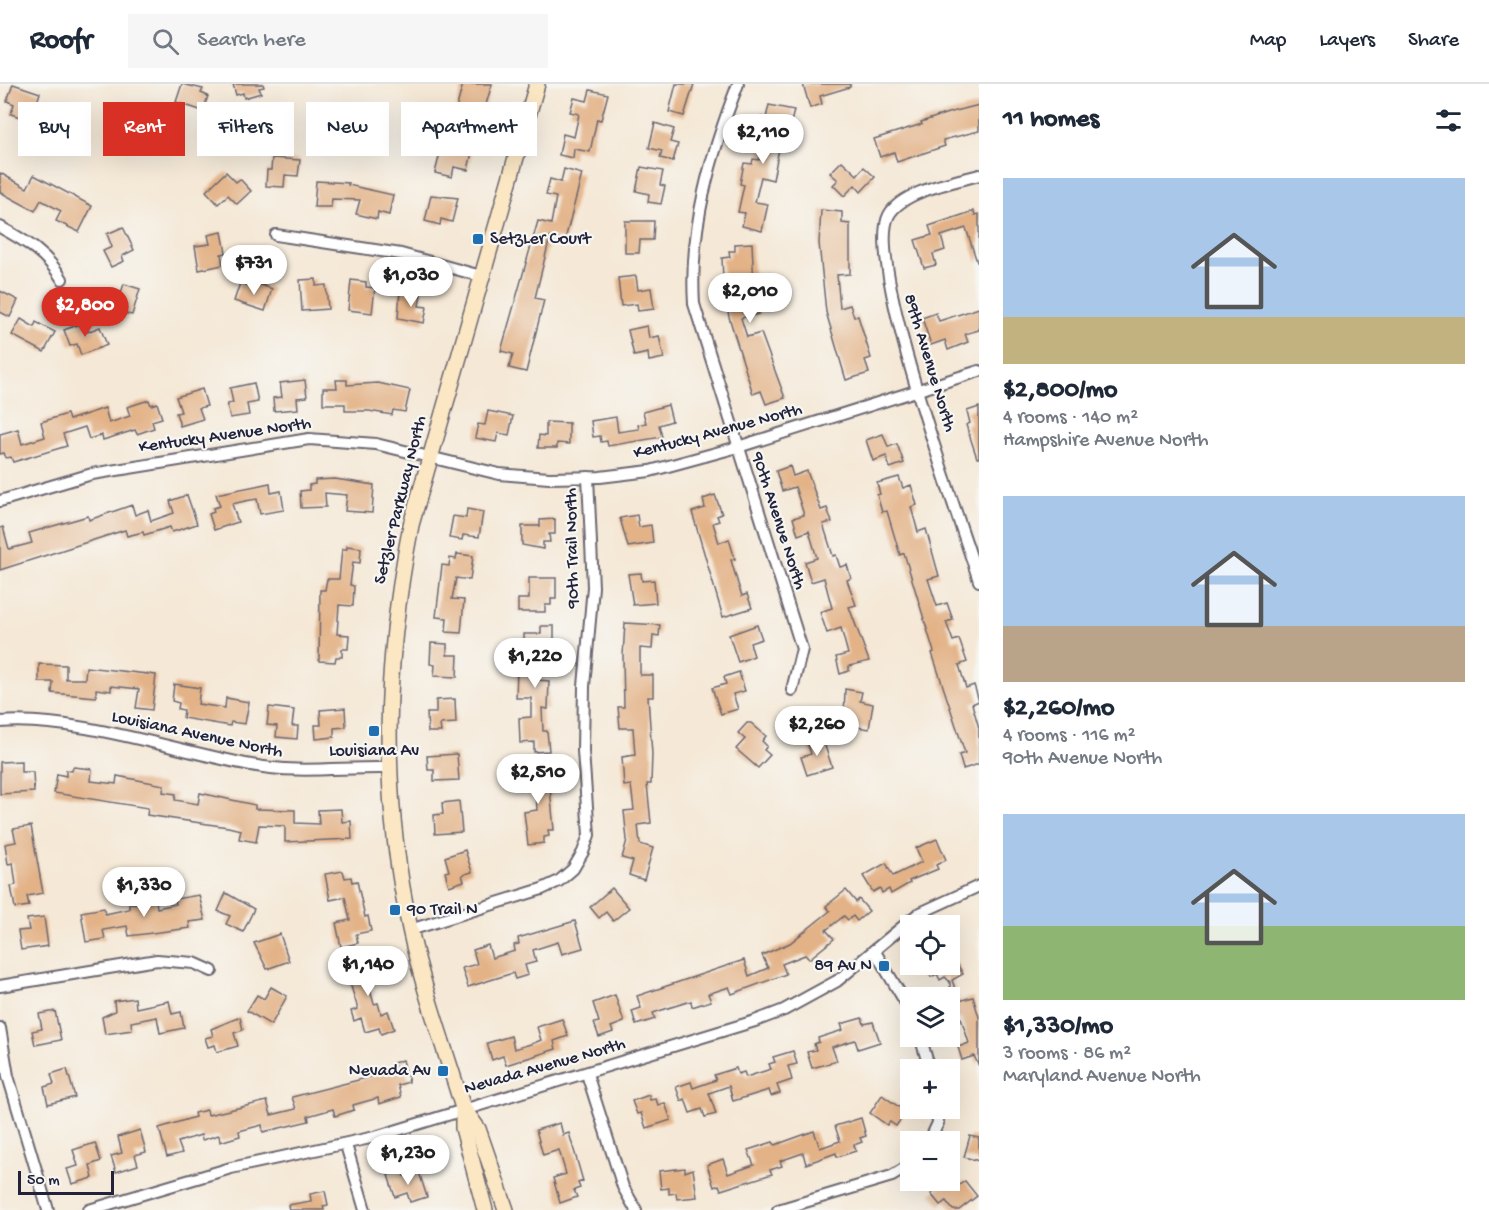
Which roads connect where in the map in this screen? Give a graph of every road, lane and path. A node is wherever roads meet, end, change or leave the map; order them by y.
1 (537, 84) edge
2 (738, 84) edge
3 (979, 175) edge
4 (0, 227) edge
5 (276, 235) dead end
6 (481, 276) junction
7 (62, 279) dead end
8 (979, 371) edge
9 (918, 390) junction
10 (738, 447) junction
11 (429, 457) junction
12 (588, 477) junction
13 (0, 501) edge
14 (979, 580) edge
15 (792, 690) dead end
16 (0, 722) edge
17 (388, 768) junction
18 (979, 886) edge
19 (410, 930) junction
20 (874, 950) junction
21 (212, 971) dead end
22 (0, 986) edge
23 (900, 993) edge
24 (0, 1028) edge
25 (587, 1074) junction
26 (463, 1108) junction
27 (346, 1145) junction
28 (900, 1171) edge
29 (48, 1210) edge
30 (89, 1210) edge
31 (365, 1210) edge
32 (485, 1210) edge
33 (506, 1210) edge
34 (636, 1210) edge
35 (778, 1210) edge

1 - 6 street, Setzler Parkway North
2 - 10 street, 90th Avenue North
3 - 9 street, 89th Avenue North
4 - 7 street
5 - 6 street
6 - 11 street, Setzler Parkway North
8 - 9 street, Kentucky Avenue North
9 - 10 street, Kentucky Avenue North
9 - 14 street, 89th Avenue North
10 - 12 street, Kentucky Avenue North
10 - 15 street, 90th Avenue North
11 - 12 street, Kentucky Avenue North
11 - 13 street, Kentucky Avenue North
11 - 17 street, Setzler Parkway North
12 - 19 street, 90th Trail North
16 - 17 street, Louisiana Avenue North
17 - 19 street, Setzler Parkway North
18 - 20 street, Nevada Avenue North
19 - 26 street, Setzler Parkway North
20 - 23 street
20 - 25 street, Nevada Avenue North
21 - 22 street
24 - 29 street
25 - 26 street, Nevada Avenue North
25 - 34 street
26 - 27 street, Nevada Avenue North
26 - 32 street, Setzler Parkway North
26 - 33 street, Setzler Parkway North
27 - 30 street, Nevada Avenue North
27 - 31 street
28 - 35 street

